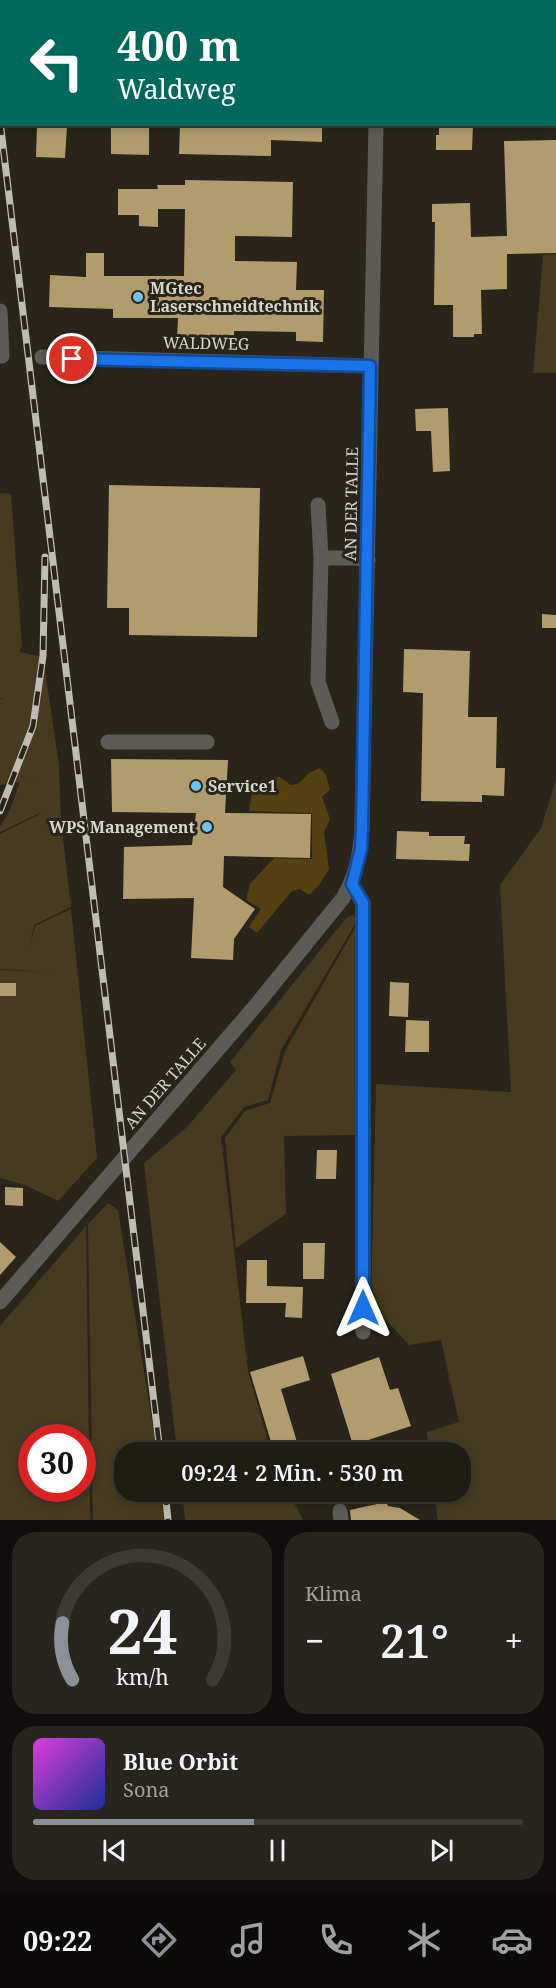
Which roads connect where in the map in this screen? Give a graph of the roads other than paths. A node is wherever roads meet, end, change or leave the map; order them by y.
1 (376, 126) edge
2 (0, 311) edge
3 (1, 356) edge
4 (42, 357) dead end
5 (370, 366) junction
6 (318, 504) dead end
7 (321, 558) junction
8 (368, 560) junction
9 (332, 722) dead end
10 (108, 742) dead end
11 (207, 742) dead end
12 (352, 884) junction
13 (0, 1302) edge
14 (363, 1332) dead end

1 - 5 street, AN DER TALLE
2 - 3 street
4 - 5 street, WALDWEG
5 - 8 street, AN DER TALLE
6 - 7 street
7 - 8 street
7 - 9 street
8 - 12 street, AN DER TALLE
10 - 11 street
12 - 13 street, AN DER TALLE
12 - 14 street

